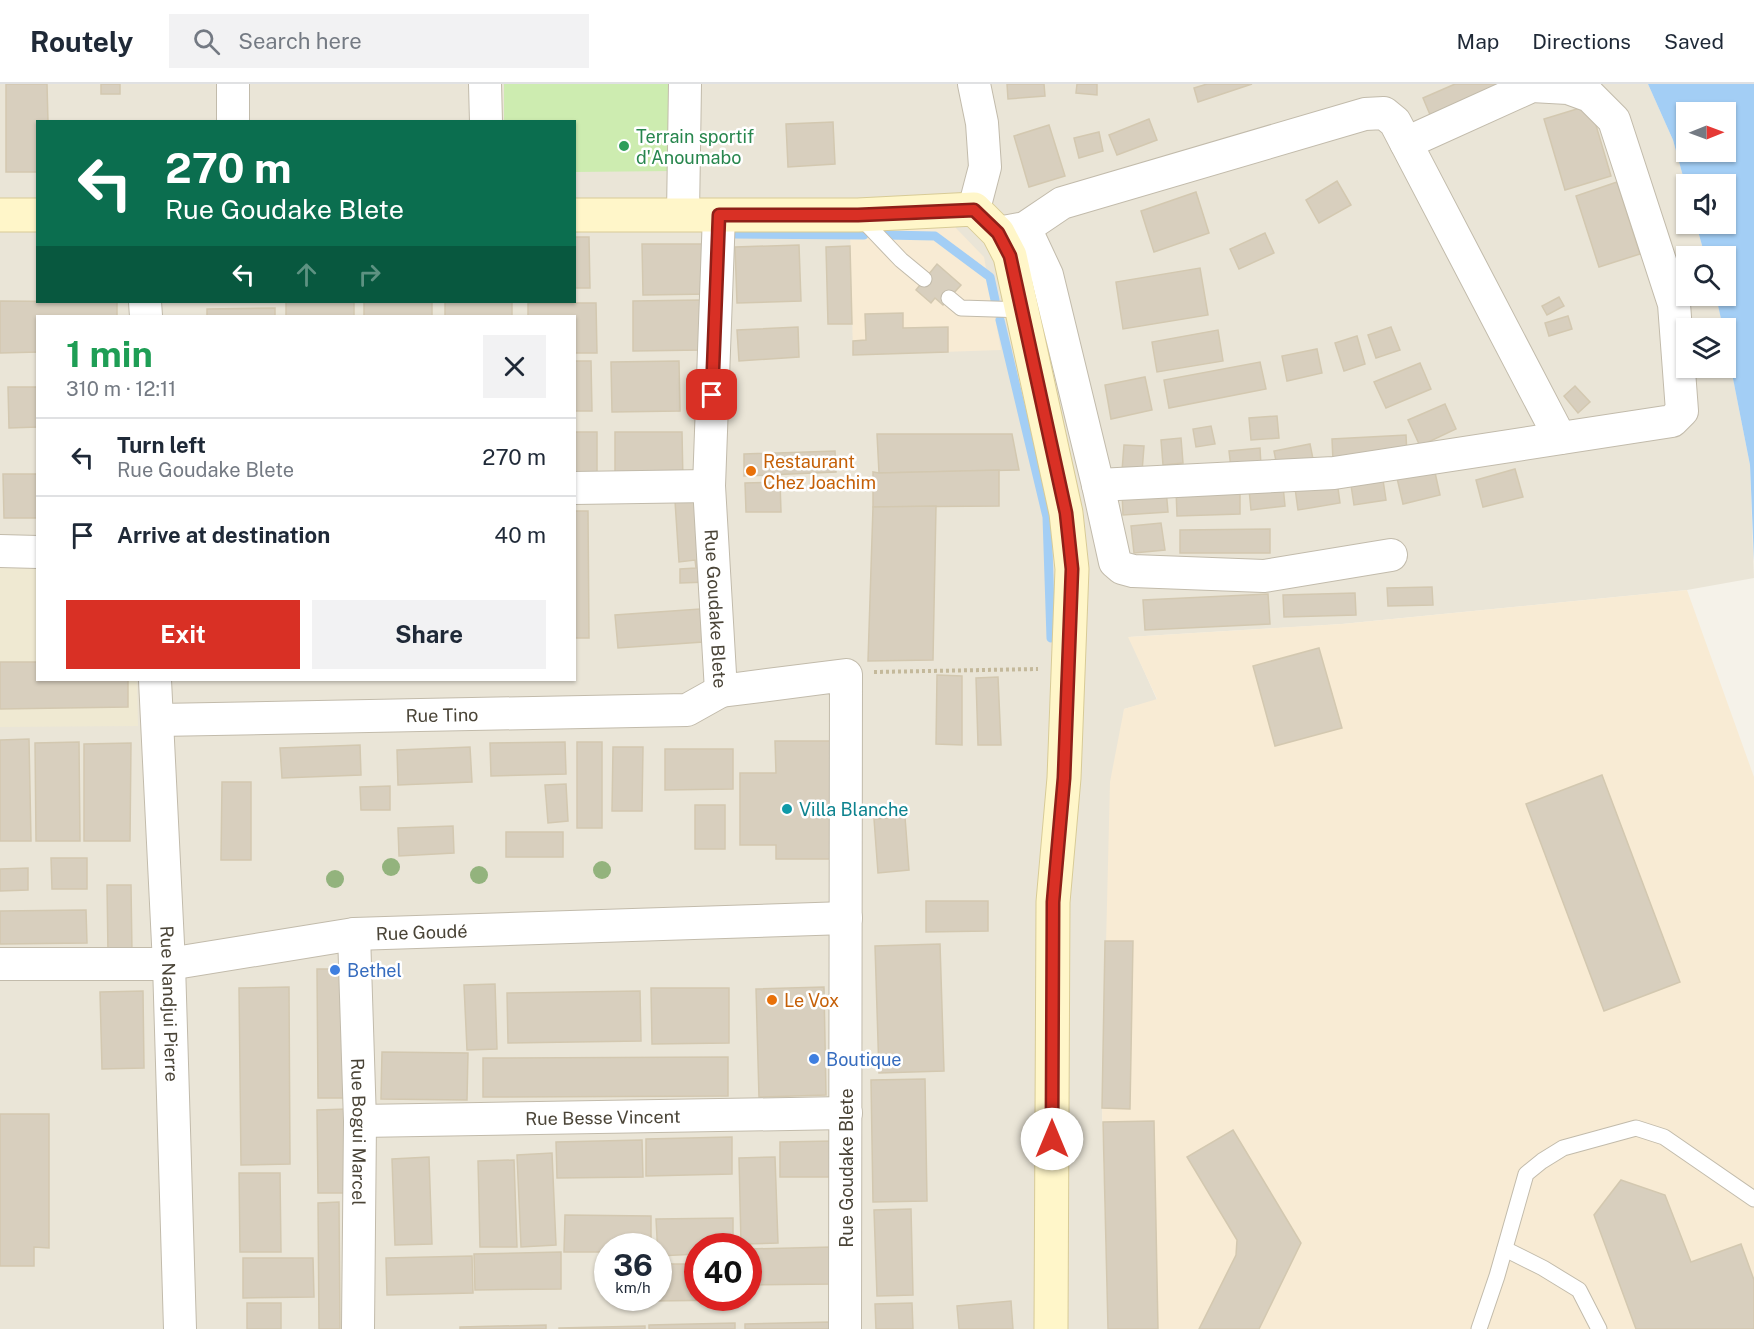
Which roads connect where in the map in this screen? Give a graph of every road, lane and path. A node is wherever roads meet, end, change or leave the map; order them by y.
1 (233, 84) edge
2 (485, 84) edge
3 (685, 84) edge
4 (974, 84) edge
5 (233, 120) edge
6 (486, 120) edge
7 (1406, 143) junction
8 (974, 210) junction
9 (683, 214) junction
10 (0, 215) edge
11 (36, 215) edge
12 (576, 215) edge
13 (719, 215) junction
14 (858, 215) junction
15 (1012, 230) junction
16 (924, 279) dead end
17 (949, 298) dead end
18 (1022, 310) junction
19 (1560, 438) junction
20 (1098, 485) junction
21 (709, 486) junction
22 (576, 488) edge
23 (0, 551) edge
24 (36, 552) edge
25 (1391, 555) dead end
26 (1067, 669) junction
27 (846, 675) junction
28 (155, 681) edge
29 (721, 691) junction
30 (158, 720) junction
31 (846, 918) junction
32 (354, 934) junction
33 (0, 964) edge
34 (169, 964) junction
35 (846, 1113) junction
36 (360, 1121) junction
37 (1754, 1199) edge
38 (1505, 1249) junction
39 (180, 1329) edge
40 (358, 1329) edge
41 (845, 1329) edge
42 (1051, 1329) edge
43 (1479, 1329) edge
44 (1599, 1329) edge

1 - 5 street
2 - 6 street
3 - 9 street
4 - 8 street
7 - 15 street
7 - 19 street
7 - 19 street
8 - 14 street
8 - 15 street
9 - 12 street
9 - 13 street
10 - 11 street
13 - 14 street
13 - 21 street, Rue Goudake Blete
14 - 16 lane
15 - 18 street
15 - 20 street
17 - 18 lane
18 - 26 street
19 - 20 street
20 - 25 street
21 - 22 street
21 - 29 street, Rue Goudake Blete
23 - 24 street
26 - 27 path
26 - 42 street
27 - 29 street, Rue Goudake Blete
27 - 31 street, Rue Goudake Blete
28 - 30 street, Rue Nandjui Pierre
29 - 30 street, Rue Tino
30 - 34 street, Rue Nandjui Pierre
31 - 32 street, Rue Goudé
31 - 35 street, Rue Goudake Blete
32 - 34 street, Rue Goudé
32 - 36 street, Rue Bogui Marcel
33 - 34 street, Rue Goudé
34 - 39 street, Rue Nandjui Pierre
35 - 36 street, Rue Besse Vincent
35 - 41 street, Rue Goudake Blete
36 - 40 street, Rue Bogui Marcel
37 - 38 lane
38 - 43 lane
38 - 44 lane

